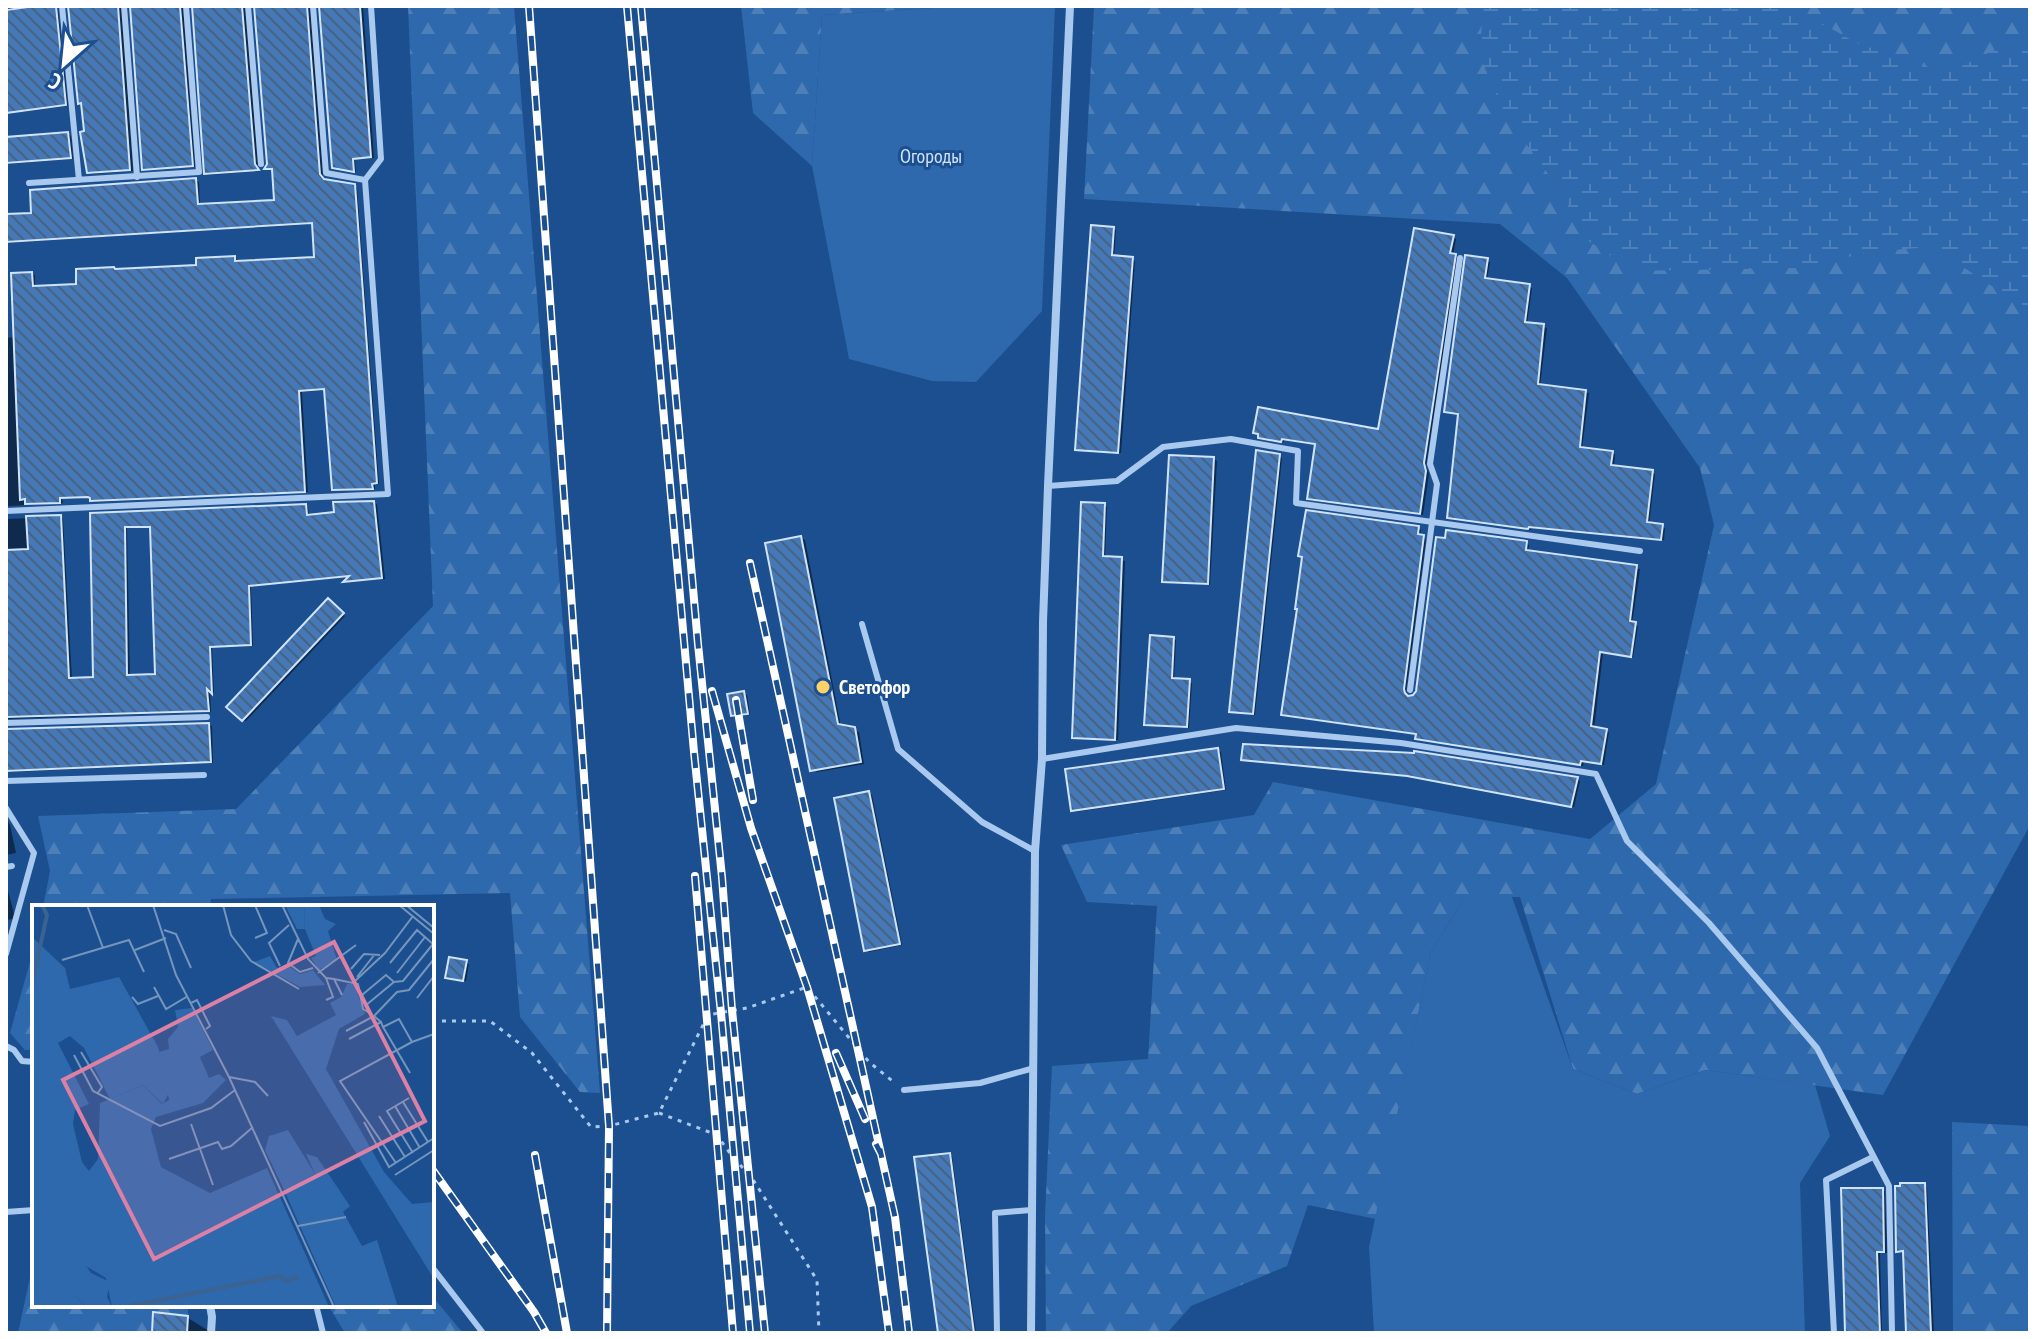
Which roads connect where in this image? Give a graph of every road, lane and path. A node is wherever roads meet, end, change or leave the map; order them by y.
1 (62, 6) edge
2 (124, 6) edge
3 (186, 6) edge
4 (248, 6) edge
5 (313, 6) edge
6 (371, 6) edge
7 (1070, 6) edge
8 (261, 164) dead end
9 (137, 177) junction
10 (79, 180) junction
11 (365, 180) junction
12 (29, 183) dead end
13 (1460, 258) dead end
14 (1048, 486) junction
15 (6, 511) edge
16 (1433, 522) junction
17 (1640, 551) dead end
18 (862, 624) dead end
19 (1410, 690) dead end
20 (207, 717) dead end
21 (6, 723) edge
22 (1042, 759) junction
23 (204, 775) dead end
24 (6, 781) edge
25 (6, 808) edge
26 (1035, 851) junction
27 (6, 954) edge
28 (434, 1021) edge
29 (6, 1046) edge
30 (32, 1062) edge
31 (1034, 1068) junction
32 (904, 1090) joint
33 (659, 1113) junction
34 (1873, 1157) junction
35 (32, 1210) edge
36 (1031, 1210) junction
37 (6, 1212) edge
38 (434, 1270) edge
39 (210, 1307) edge
40 (316, 1307) edge
41 (211, 1333) edge
42 (323, 1333) edge
43 (483, 1333) edge
44 (819, 1333) edge
45 (997, 1333) edge
46 (1031, 1333) edge
47 (1834, 1333) edge
48 (1892, 1333) edge

1 - 10 lane
2 - 9 lane
3 - 9 lane
4 - 8 lane
5 - 11 lane
6 - 11 lane
7 - 14 street
9 - 10 lane
10 - 12 lane
11 - 15 lane
13 - 16 lane
14 - 16 lane
14 - 22 street
16 - 17 lane
16 - 19 lane
18 - 26 lane
20 - 21 lane
22 - 26 street
22 - 34 lane
23 - 24 lane
25 - 27 lane
26 - 31 street
28 - 33 path
29 - 30 lane
31 - 32 lane
31 - 36 street
32 - 33 path
33 - 44 path
34 - 47 lane
34 - 48 lane
35 - 37 lane
36 - 45 lane
36 - 46 street
38 - 43 lane
39 - 41 street
40 - 42 lane

